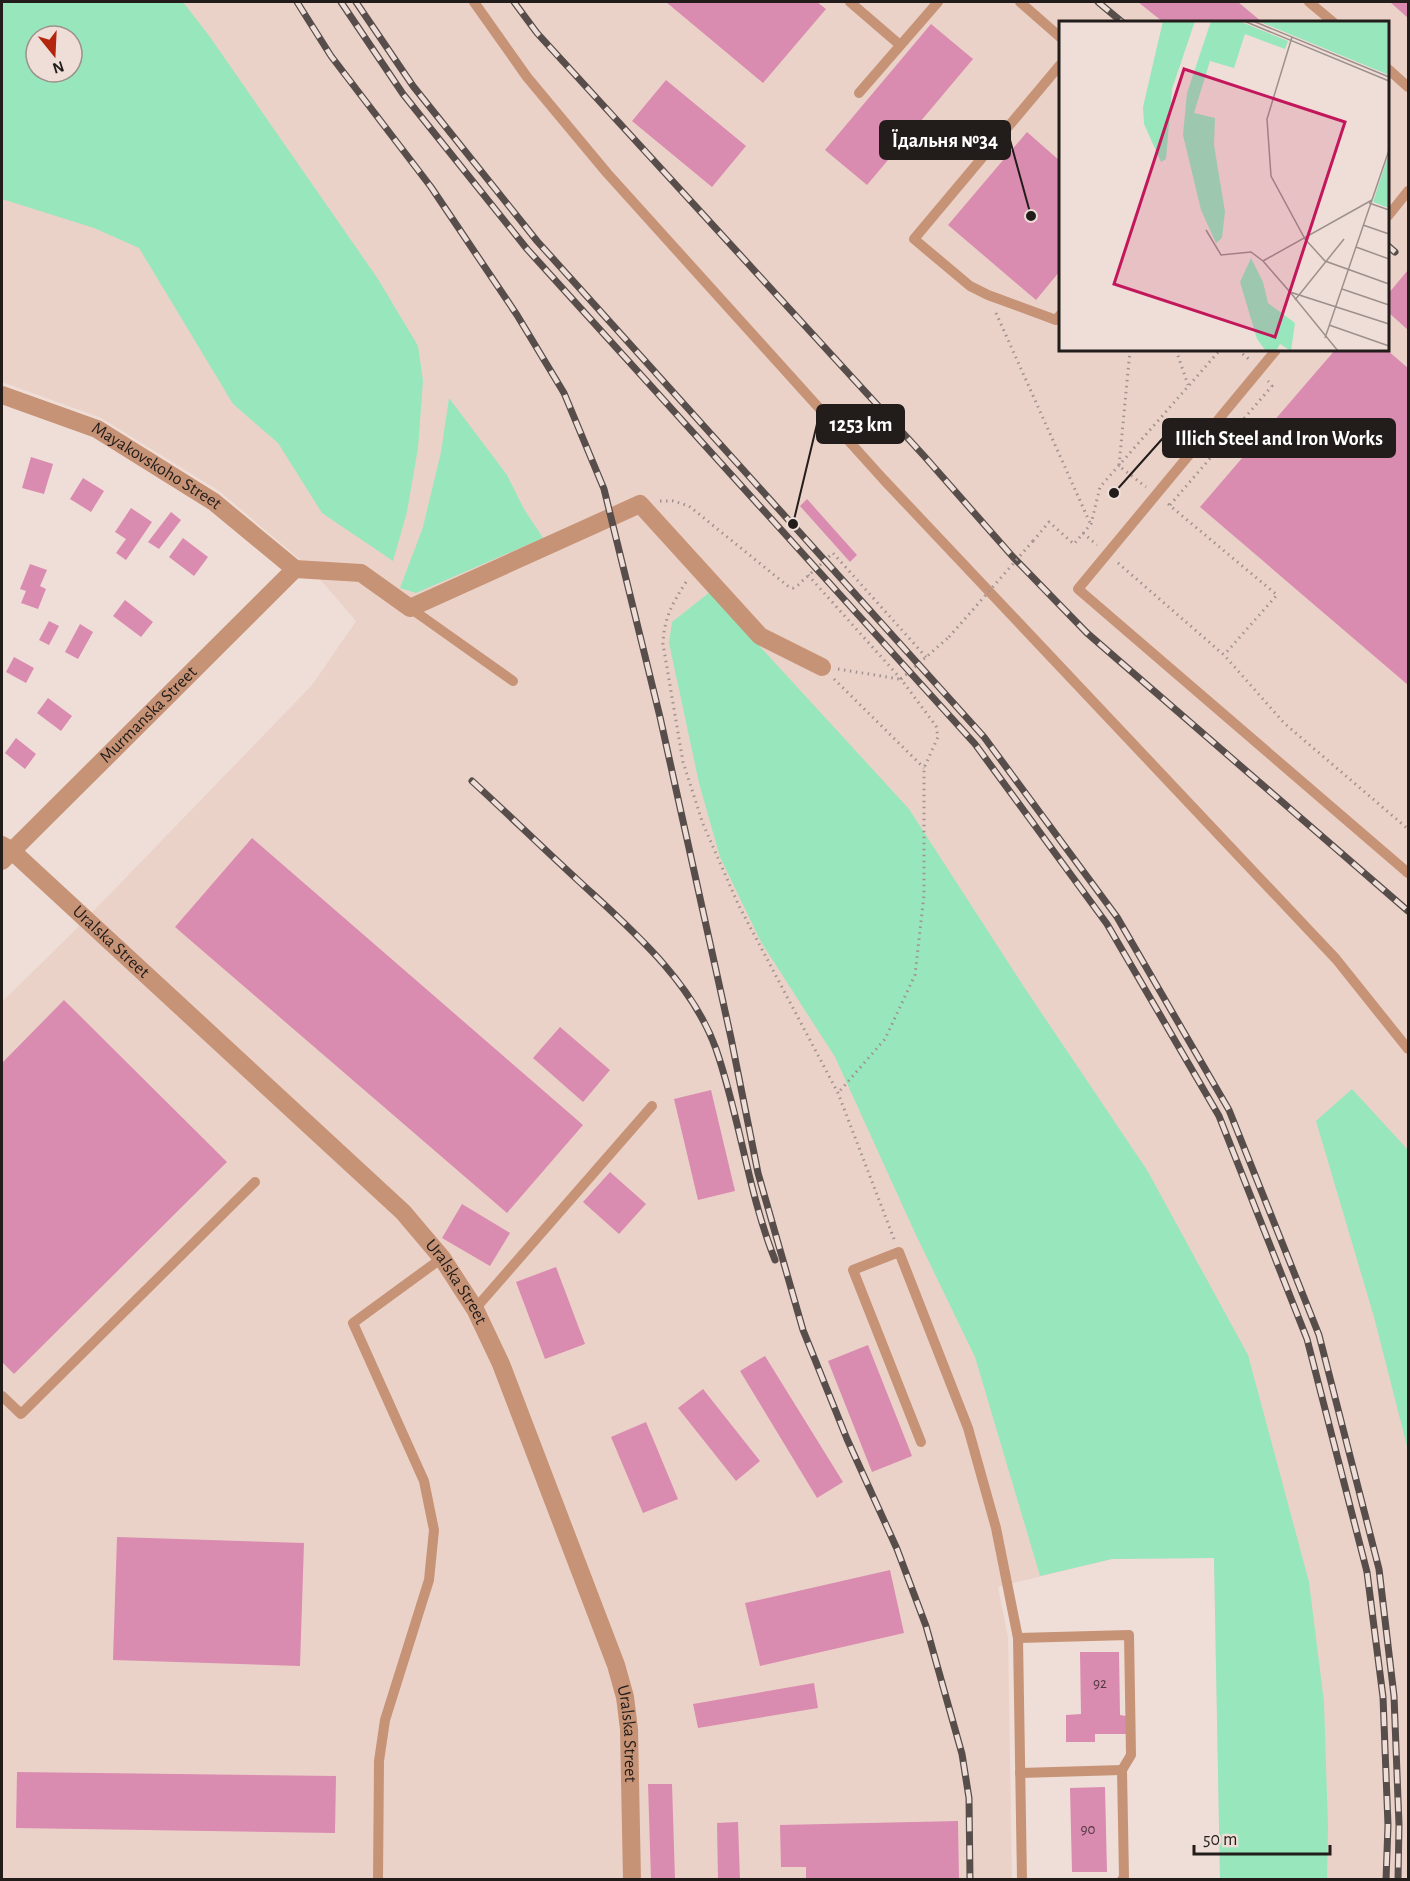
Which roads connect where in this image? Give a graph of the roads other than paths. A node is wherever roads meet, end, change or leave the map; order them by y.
1 (474, 2) edge
2 (850, 2) edge
3 (938, 2) edge
4 (1020, 2) edge
5 (1309, 2) edge
6 (1332, 21) edge
7 (1059, 36) edge
8 (900, 45) junction
9 (1059, 66) edge
10 (1389, 70) edge
11 (1408, 87) edge
12 (859, 93) dead end
13 (1408, 191) edge
14 (1389, 215) edge
15 (1059, 316) edge
16 (1275, 351) edge
17 (2, 394) edge
18 (294, 569) junction
19 (410, 608) junction
20 (822, 667) road end
21 (513, 681) dead end
22 (5, 852) edge
23 (1408, 873) edge
24 (1408, 1049) edge
25 (652, 1106) dead end
26 (255, 1182) dead end
27 (442, 1258) junction
28 (475, 1309) junction
29 (2, 1396) edge
30 (921, 1442) dead end
31 (1018, 1638) junction
32 (1122, 1770) junction
33 (1020, 1773) junction
34 (378, 1880) edge
35 (632, 1880) edge
36 (1022, 1880) edge
37 (1122, 1880) edge

1 - 24 lane
2 - 8 lane
3 - 8 lane
4 - 7 lane
5 - 6 lane
8 - 12 lane
9 - 15 lane
10 - 11 lane
13 - 14 lane
16 - 23 lane
17 - 18 street, Mayakovskoho Street
18 - 19 street
18 - 22 street, Murmanska Street
19 - 20 street
19 - 21 lane
22 - 27 street, Uralska Street
25 - 28 lane
26 - 29 lane
27 - 28 street, Uralska Street
27 - 34 lane
28 - 35 street, Uralska Street
30 - 31 lane
31 - 32 lane
31 - 33 lane
32 - 33 lane
32 - 37 lane
33 - 36 lane

